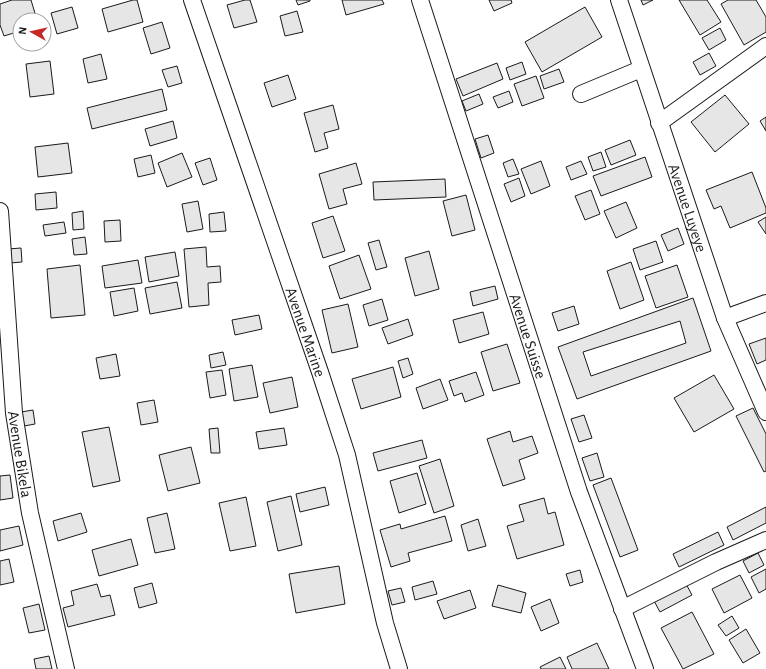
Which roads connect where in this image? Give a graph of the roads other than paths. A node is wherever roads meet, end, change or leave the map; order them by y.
1 (192, 0) edge
2 (420, 0) edge
3 (619, 0) edge
4 (766, 46) edge
5 (641, 69) junction
6 (581, 94) dead end
7 (659, 123) junction
8 (0, 211) edge
9 (766, 302) edge
10 (725, 318) junction
11 (766, 412) edge
12 (766, 540) edge
13 (622, 609) junction
14 (66, 669) edge
15 (399, 669) edge
16 (645, 669) edge

1 - 15 street, Avenue Marine
2 - 13 street, Avenue Suisse
3 - 5 street, Avenue Luyeye
4 - 7 street
5 - 6 street
5 - 7 street, Avenue Luyeye
7 - 10 street, Avenue Luyeye
8 - 14 street, Avenue Bikela
9 - 10 street
10 - 11 street, Avenue Luyeye
12 - 13 street
13 - 16 street, Avenue Suisse

